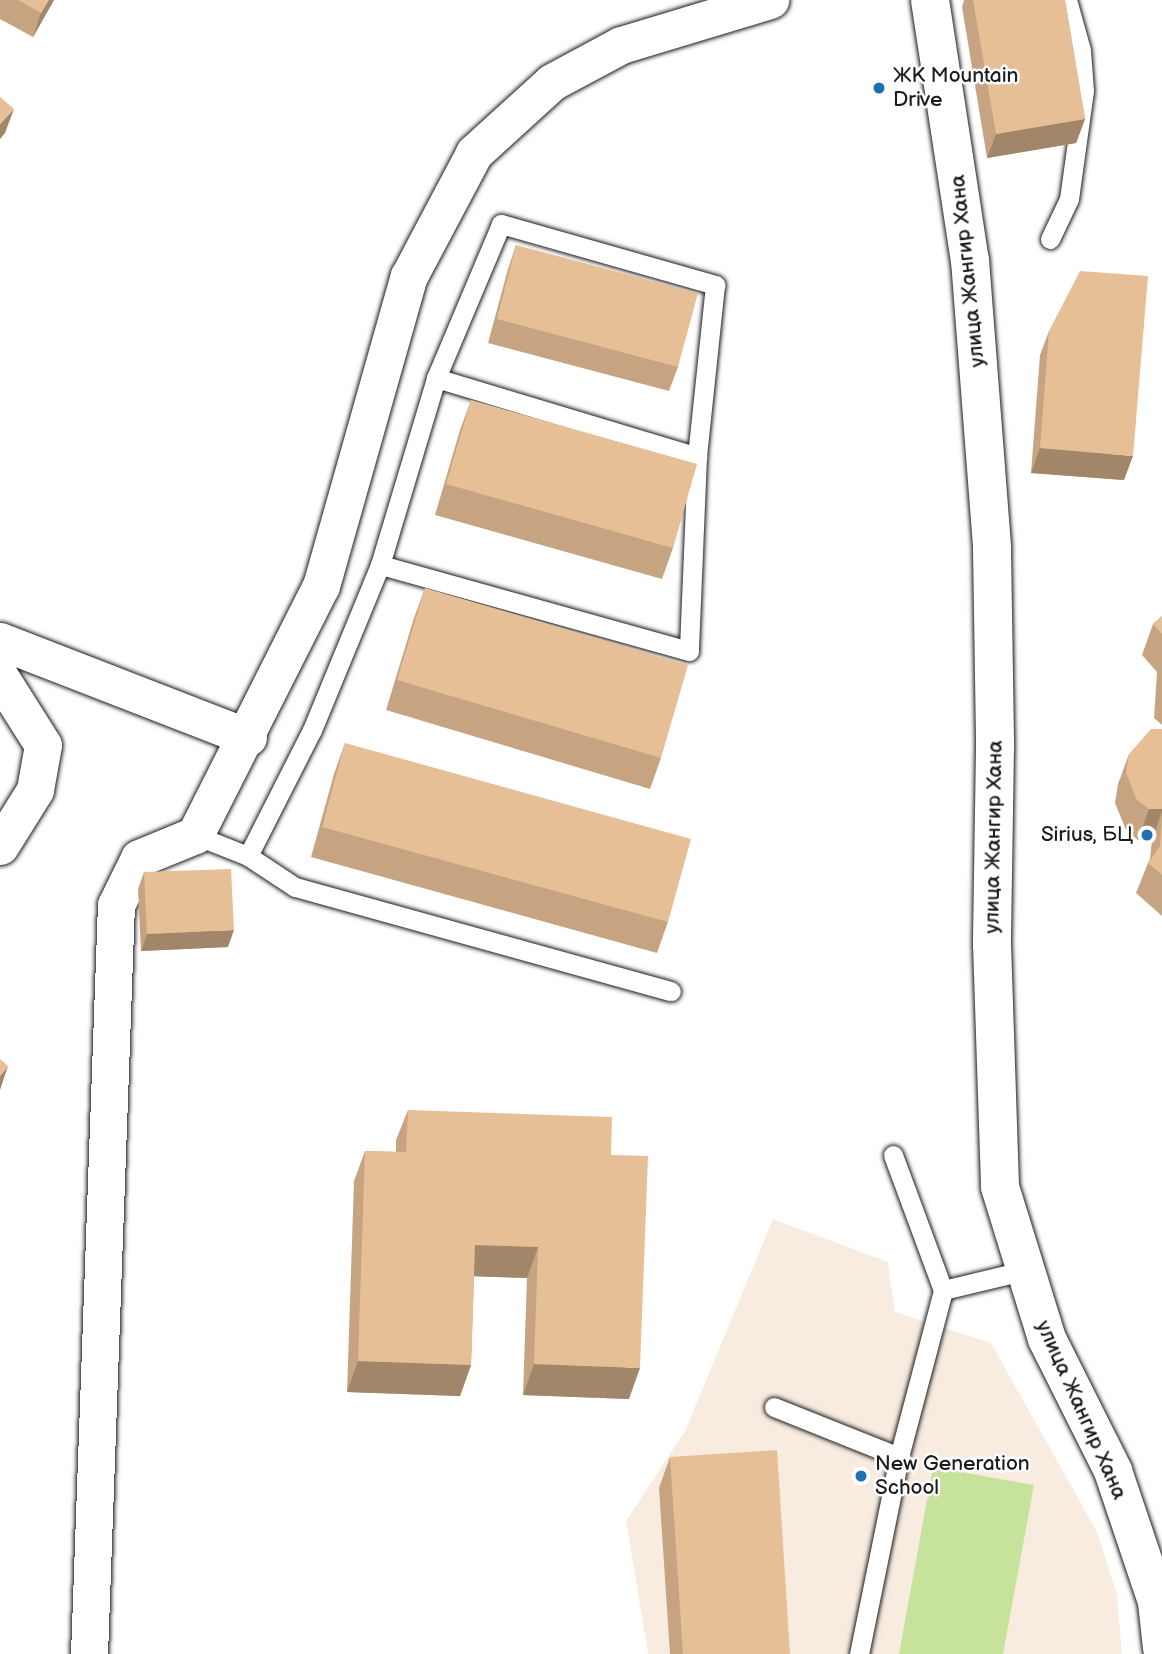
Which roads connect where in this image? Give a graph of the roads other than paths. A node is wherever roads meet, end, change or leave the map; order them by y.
1 (769, 0) edge
2 (930, 0) edge
3 (1067, 0) edge
4 (1050, 239) dead end
5 (436, 378) junction
6 (697, 457) junction
7 (380, 565) junction
8 (0, 641) edge
9 (0, 677) edge
10 (248, 737) junction
11 (195, 835) junction
12 (0, 846) edge
13 (248, 856) junction
14 (671, 991) dead end
15 (893, 1155) dead end
16 (1023, 1271) junction
17 (943, 1290) junction
18 (774, 1407) dead end
19 (899, 1457) junction
20 (1160, 1602) edge
21 (1162, 1648) edge
22 (89, 1654) edge
23 (859, 1654) edge

1 - 10 street
2 - 16 street, улица Жангир Хана
3 - 4 lane
5 - 6 lane
5 - 6 lane
5 - 7 lane
6 - 7 lane
7 - 13 lane
8 - 10 street
9 - 12 street
10 - 11 street
11 - 13 lane
11 - 22 street
13 - 14 lane
15 - 17 lane
16 - 17 lane
16 - 20 street, улица Жангир Хана
17 - 19 lane
18 - 19 lane
19 - 23 lane
20 - 21 street, улица Жангир Хана

